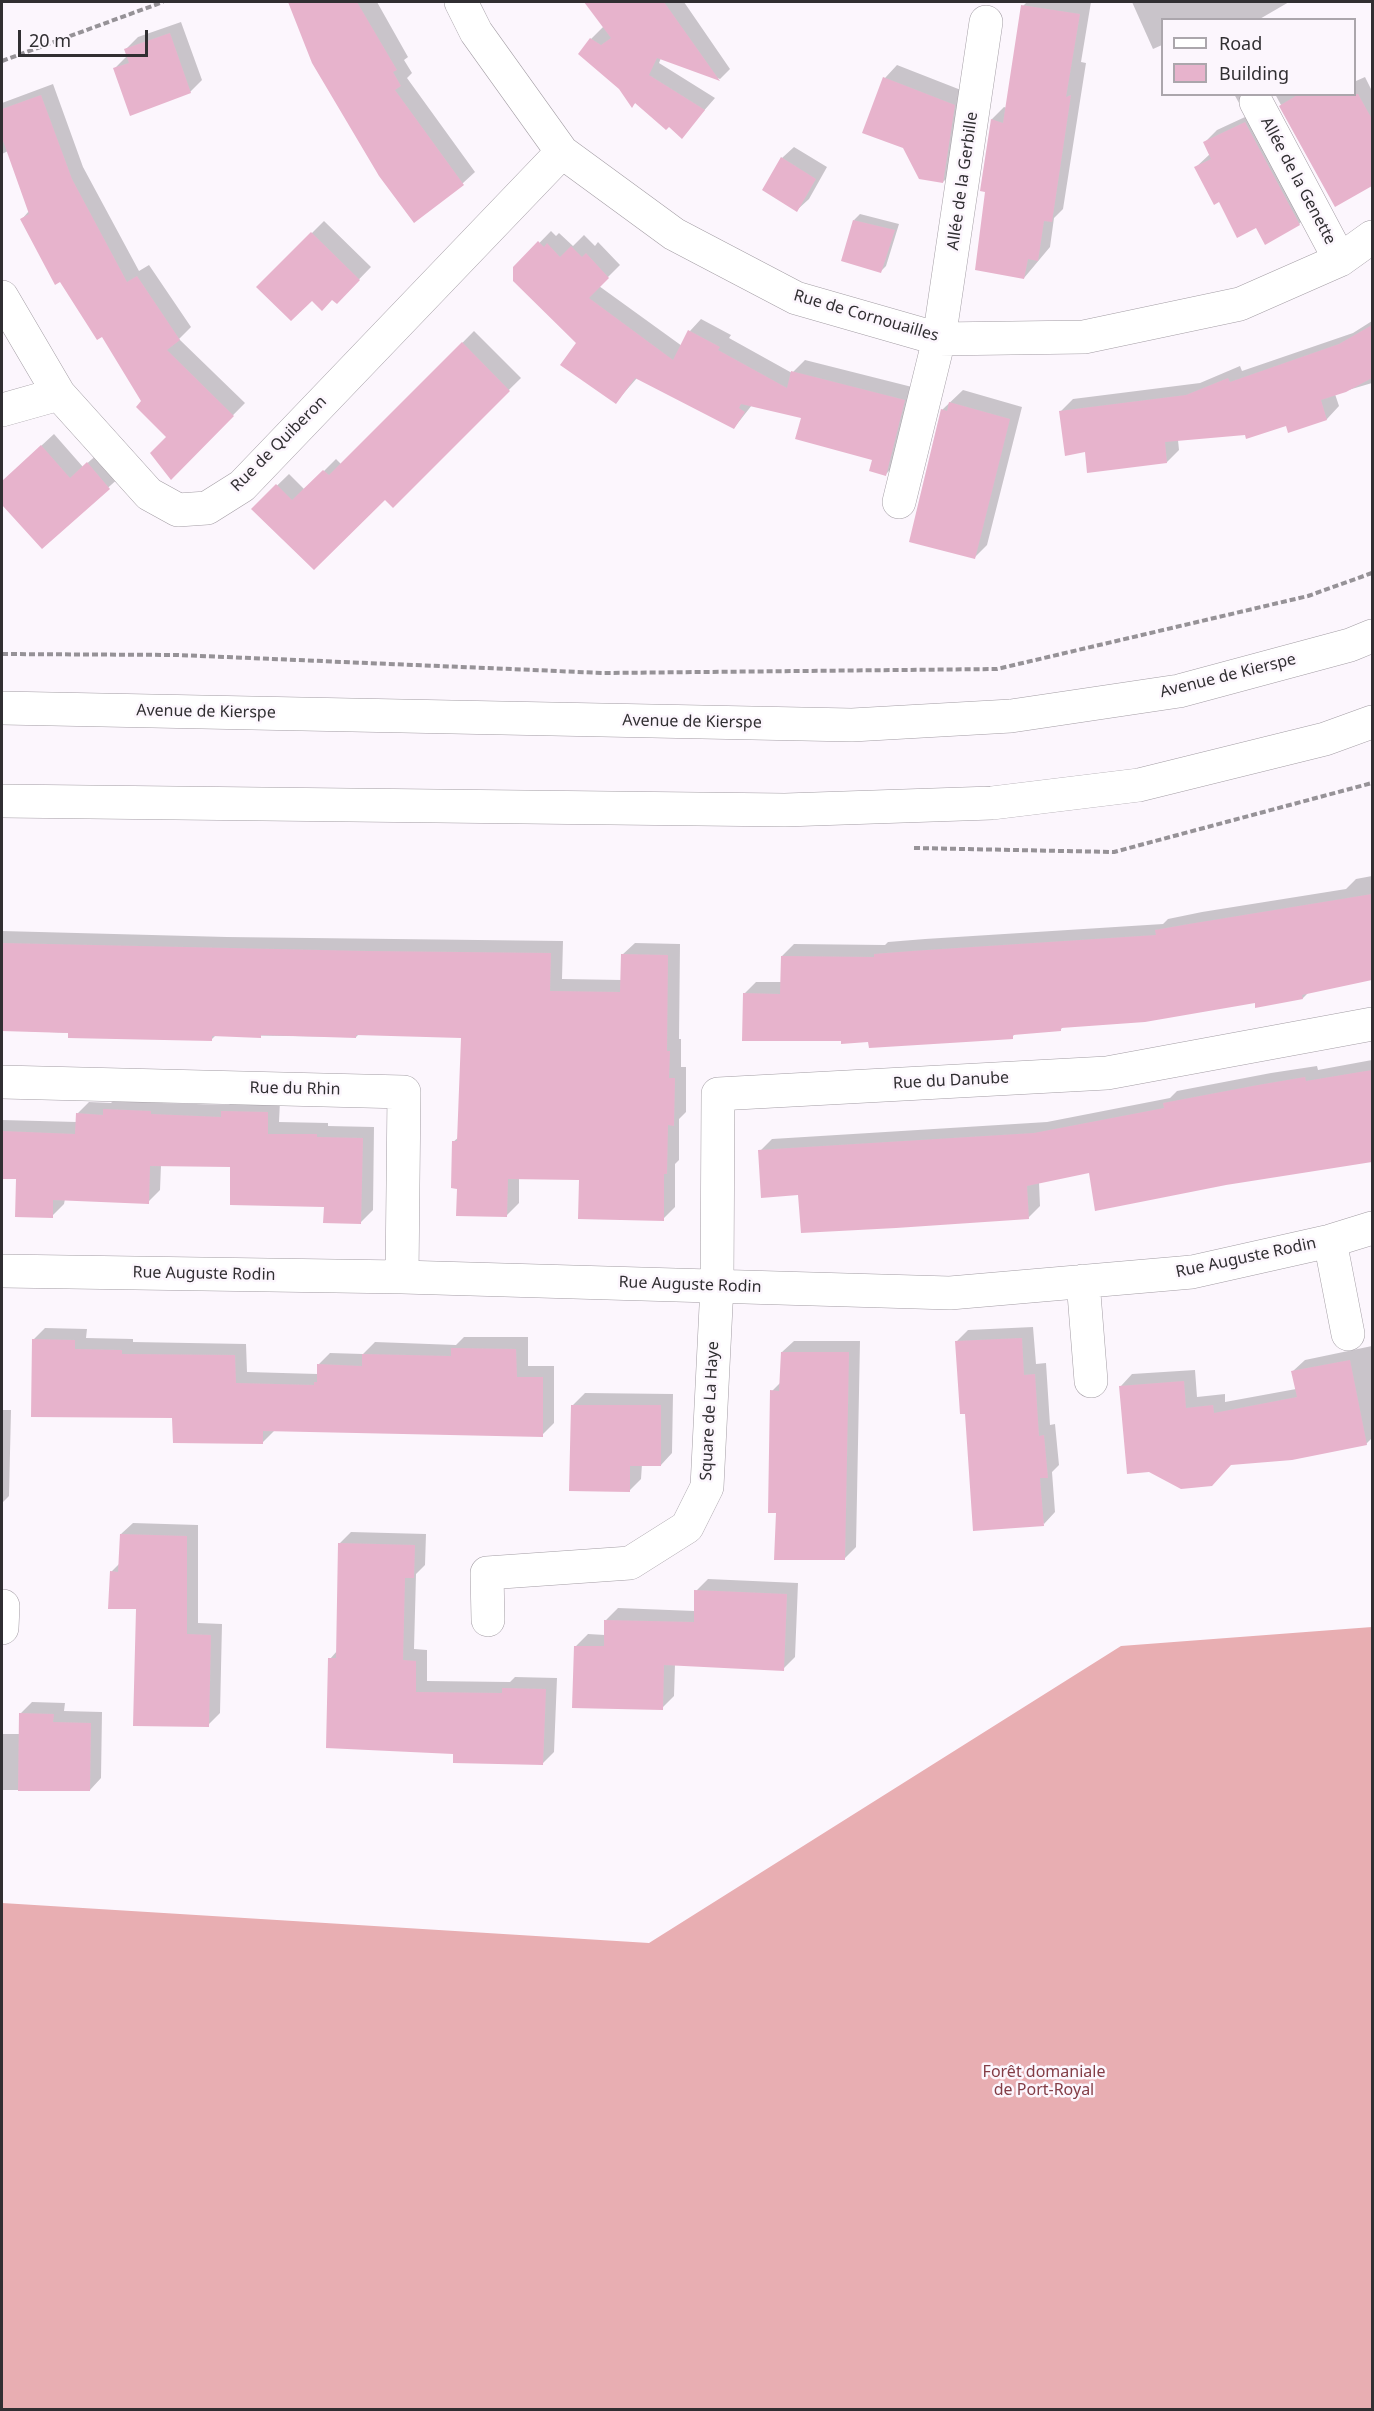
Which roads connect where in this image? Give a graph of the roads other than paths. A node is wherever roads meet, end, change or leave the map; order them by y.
1 (460, 2) edge
2 (986, 22) dead end
3 (1256, 102) dead end
4 (562, 152) junction
5 (1372, 237) edge
6 (1340, 260) junction
7 (2, 297) edge
8 (939, 339) junction
9 (59, 394) junction
10 (2, 410) edge
11 (899, 502) dead end
12 (1372, 636) edge
13 (2, 708) edge
14 (1372, 722) edge
15 (2, 801) edge
16 (1372, 1024) edge
17 (2, 1082) edge
18 (1372, 1228) edge
19 (1330, 1240) junction
20 (2, 1271) edge
21 (402, 1277) junction
22 (1083, 1281) junction
23 (717, 1286) junction
24 (1348, 1334) dead end
25 (1091, 1381) dead end
26 (488, 1620) dead end

1 - 4 street, Rue de Cornouailles
2 - 8 street, Allée de la Gerbille
3 - 6 street, Allée de la Genette
4 - 8 street, Rue de Cornouailles
4 - 9 street, Rue de Quiberon
5 - 6 street, Rue de Cornouailles
6 - 8 street, Rue de Cornouailles
7 - 9 street, Rue de Quiberon
8 - 11 street, Allée de la Gerbille
9 - 10 street
12 - 13 street, Avenue de Kierspe
14 - 15 street
16 - 23 street, Rue du Danube
17 - 21 street, Rue du Rhin
18 - 19 street, Rue Auguste Rodin
19 - 22 street, Rue Auguste Rodin
19 - 24 street
20 - 21 street, Rue Auguste Rodin
21 - 23 street, Rue Auguste Rodin
22 - 23 street, Rue Auguste Rodin
22 - 25 street
23 - 26 street, Square de La Haye

